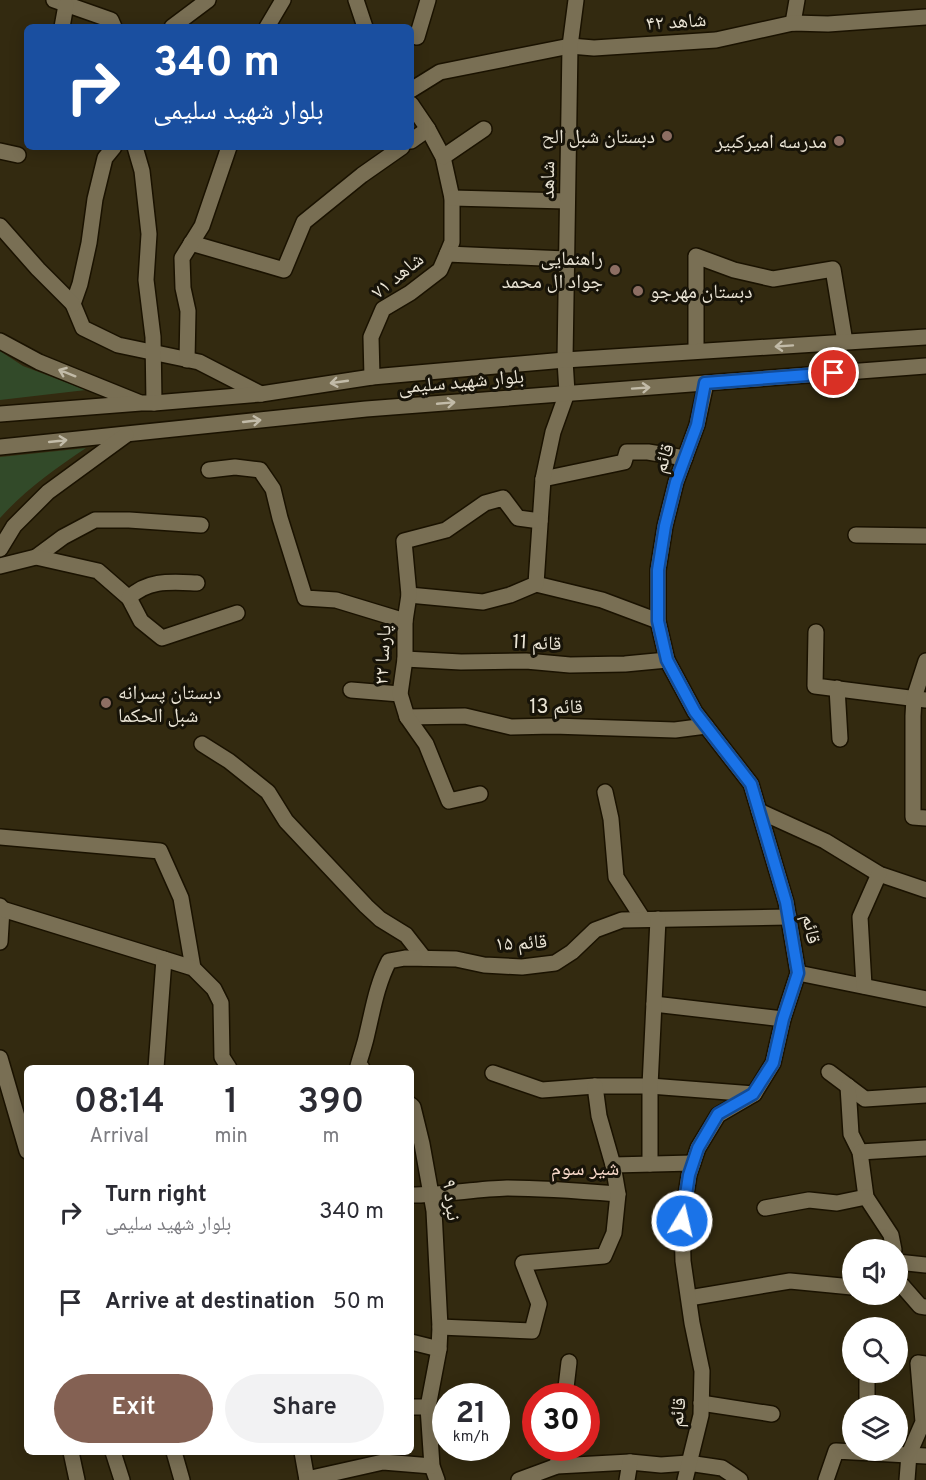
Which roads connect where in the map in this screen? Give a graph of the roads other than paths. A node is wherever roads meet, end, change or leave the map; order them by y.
1 (208, 0) edge
2 (283, 0) edge
3 (356, 0) edge
4 (428, 0) edge
5 (576, 0) edge
6 (797, 0) edge
7 (60, 2) edge
8 (926, 17) edge
9 (793, 23) junction
10 (62, 24) edge
11 (113, 24) edge
12 (176, 24) edge
13 (269, 24) edge
14 (364, 24) edge
15 (417, 37) dead end
16 (570, 46) junction
17 (414, 88) edge
18 (414, 108) edge
19 (428, 129) junction
20 (484, 129) dead end
21 (414, 139) edge
22 (112, 150) edge
23 (136, 150) edge
24 (228, 150) edge
25 (398, 150) edge
26 (0, 151) edge
27 (18, 155) dead end
28 (443, 158) junction
29 (452, 198) junction
30 (567, 201) junction
31 (0, 226) edge
32 (191, 243) junction
33 (447, 254) junction
34 (567, 259) junction
35 (73, 304) junction
36 (926, 337) edge
37 (0, 341) edge
38 (845, 342) junction
39 (696, 351) junction
40 (153, 352) junction
41 (187, 360) junction
42 (565, 360) junction
43 (926, 366) edge
44 (372, 377) junction
45 (705, 383) junction
46 (567, 393) junction
47 (261, 394) junction
48 (148, 403) junction
49 (0, 414) edge
50 (127, 434) junction
51 (0, 447) edge
52 (685, 458) junction
53 (209, 470) dead end
54 (543, 478) junction
55 (540, 521) junction
56 (201, 525) dead end
57 (856, 536) dead end
58 (926, 536) edge
59 (0, 549) edge
60 (36, 557) junction
61 (0, 566) edge
62 (197, 583) dead end
63 (537, 584) junction
64 (409, 595) junction
65 (129, 598) junction
66 (237, 613) dead end
67 (405, 621) junction
68 (658, 621) junction
69 (816, 632) dead end
70 (405, 659) junction
71 (667, 660) junction
72 (926, 661) edge
73 (837, 688) junction
74 (351, 690) dead end
75 (400, 694) junction
76 (920, 699) edge
77 (407, 717) junction
78 (706, 726) junction
79 (840, 739) dead end
80 (202, 744) dead end
81 (605, 792) dead end
82 (480, 794) dead end
83 (759, 811) junction
84 (926, 818) edge
85 (0, 837) edge
86 (879, 874) junction
87 (926, 890) edge
88 (1, 907) edge
89 (789, 917) junction
90 (650, 919) junction
91 (0, 942) edge
92 (424, 957) junction
93 (164, 959) junction
94 (193, 968) junction
95 (798, 973) junction
96 (864, 986) junction
97 (926, 999) edge
98 (654, 1004) junction
99 (783, 1019) junction
100 (0, 1058) edge
101 (156, 1065) edge
102 (227, 1065) edge
103 (358, 1065) edge
104 (829, 1072) dead end
105 (493, 1073) dead end
106 (595, 1086) junction
107 (650, 1086) junction
108 (848, 1086) junction
109 (753, 1094) junction
110 (926, 1096) edge
111 (414, 1111) edge
112 (24, 1141) edge
113 (926, 1148) edge
114 (860, 1152) junction
115 (693, 1163) junction
116 (650, 1164) junction
117 (613, 1165) junction
118 (618, 1194) junction
119 (414, 1195) edge
120 (431, 1195) junction
121 (866, 1197) junction
122 (765, 1208) dead end
123 (892, 1239) edge
124 (908, 1264) edge
125 (926, 1265) edge
126 (842, 1286) edge
127 (908, 1293) edge
128 (688, 1298) junction
129 (926, 1307) edge
130 (440, 1327) junction
131 (414, 1343) edge
132 (439, 1349) junction
133 (569, 1362) dead end
134 (926, 1364) edge
135 (567, 1383) edge
136 (701, 1403) junction
137 (414, 1407) edge
138 (428, 1407) junction
139 (772, 1414) dead end
140 (924, 1422) edge
141 (842, 1451) edge
142 (909, 1454) junction
143 (72, 1455) edge
144 (114, 1455) edge
145 (175, 1455) edge
146 (303, 1455) edge
147 (926, 1456) edge
148 (558, 1461) edge
149 (630, 1462) junction
150 (688, 1463) junction
151 (557, 1466) junction
152 (435, 1473) edge
153 (77, 1480) edge
154 (122, 1480) edge
155 (182, 1480) edge
156 (307, 1480) edge
157 (519, 1480) edge
158 (627, 1480) edge
159 (685, 1480) edge
160 (740, 1480) edge
161 (826, 1480) edge
162 (907, 1480) edge

1 - 12 street
2 - 13 street
3 - 14 street
4 - 15 street
5 - 16 street, شاهد
6 - 9 street
7 - 10 street
7 - 11 street
8 - 9 street, شاهد ۴۲
9 - 16 street, شاهد ۴۲
16 - 17 street, شاهد ۴۲
16 - 30 street, شاهد
18 - 19 street
19 - 21 street
19 - 28 street
20 - 28 street
22 - 35 street
23 - 40 street
24 - 32 street
25 - 32 street
26 - 27 street
28 - 29 street
29 - 30 street
29 - 33 street
30 - 34 street, شاهد
31 - 35 street
32 - 41 street
33 - 34 street, شاهد ۷۱
33 - 44 street, شاهد ۷۱
34 - 42 street, شاهد
35 - 40 street
36 - 38 street, بلوار شهید سلیمی
48 -> 37 street
38 -> 39 street, بلوار شهید سلیمی
38 - 39 street
39 - 42 street, بلوار شهید سلیمی
40 - 41 street
40 - 48 street
41 - 47 street
42 - 44 street, بلوار شهید سلیمی
42 - 46 street, شاهد
43 - 45 street, بلوار شهید سلیمی
44 -> 47 street, بلوار شهید سلیمی
46 -> 45 street, بلوار شهید سلیمی
45 - 52 street, قائم
50 -> 46 street, بلوار شهید سلیمی
46 - 54 street
47 - 48 street, بلوار شهید سلیمی
48 - 49 street, بلوار شهید سلیمی
51 -> 50 street, بلوار شهید سلیمی
50 - 59 street
52 - 54 street
52 - 68 street, قائم
53 - 67 street
54 - 55 street
55 - 63 street
55 - 64 street, پارسا ۲۲
56 - 60 street
57 - 58 street
60 - 61 street
60 - 65 street
62 - 65 street
63 - 64 street
63 - 68 street
64 - 67 street, پارسا ۲۲
65 - 66 street
67 - 70 street, پارسا ۲۲
68 - 71 street, قائم
69 - 73 street
70 - 71 street, قائم 11
70 - 75 street, پارسا ۲۲
71 - 78 street, قائم
72 - 76 street
73 - 76 street
73 - 79 street
74 - 75 street
75 - 77 street, پارسا ۲۲
76 - 84 street
77 - 78 street, قائم 13
77 - 82 street, پارسا ۲۲
78 - 83 street, قائم
80 - 92 street
81 - 90 street
83 - 86 street
83 - 89 street, قائم
85 - 94 street
86 - 87 street
86 - 96 street
88 - 91 street
88 - 93 street
89 - 90 street, قائم ۱۵
89 - 95 street, قائم
90 - 92 street, قائم ۱۵
90 - 98 street
92 - 103 street, قائم ۱۵
93 - 94 street
93 - 101 street
94 - 102 street
95 - 96 street
95 - 99 street, قائم
96 - 97 street
98 - 99 street
98 - 107 street
99 - 109 street, قائم
100 - 112 street
104 - 108 street
105 - 106 street
106 - 107 street
106 - 117 street
107 - 109 street
107 - 116 street
108 - 110 street
108 - 114 street
109 - 115 street, قائم
111 - 120 street, نبرد ۹
113 - 114 street
114 - 121 street
115 - 116 street
115 - 128 street, قائم
116 - 117 street
117 - 118 street
118 - 120 street
118 - 130 street
119 - 120 street
120 - 130 street, نبرد ۹
121 - 122 street
121 - 123 street
124 - 125 street
126 - 128 street
127 - 129 street
128 - 136 street, قائم
130 - 132 street, نبرد ۹
131 - 132 street
132 - 138 street, نبرد ۹
133 - 135 street
134 - 140 street
136 - 139 street
136 - 150 street, قائم
137 - 138 street
138 - 152 street, نبرد ۹
140 - 142 street
141 - 161 street
142 - 147 street
142 - 162 street
143 - 153 street
144 - 154 street
145 - 155 street
146 - 156 street
148 - 151 street
149 - 150 street
149 - 151 street
149 - 158 street
150 - 159 street, قائم
150 - 160 street
151 - 157 street
152 - 156 street

